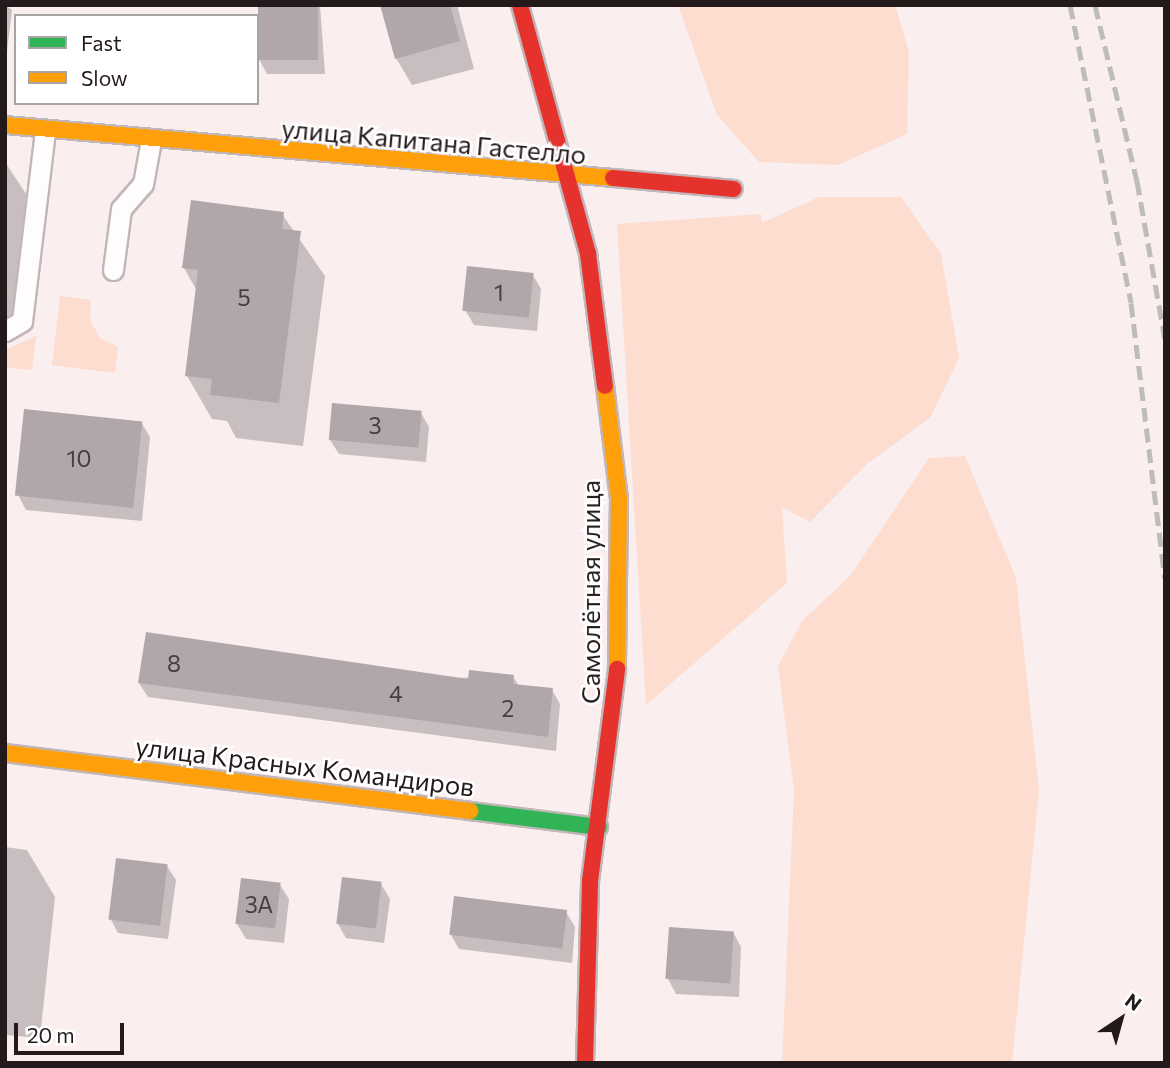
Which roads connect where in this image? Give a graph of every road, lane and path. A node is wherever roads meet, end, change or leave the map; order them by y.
1 (520, 5) edge
2 (5, 125) edge
3 (45, 130) junction
4 (150, 140) junction
5 (566, 179) junction
6 (733, 189) dead end
7 (113, 270) dead end
8 (5, 331) edge
9 (5, 753) edge
10 (598, 827) junction
11 (584, 1063) edge

1 - 5 street, Самолётная улица
2 - 3 street, улица Капитана Гастелло
3 - 4 street, улица Капитана Гастелло
3 - 8 lane
4 - 5 street, улица Капитана Гастелло
4 - 7 lane
5 - 6 street, улица Капитана Гастелло
5 - 10 street, Самолётная улица
9 - 10 street, улица Красных Командиров
10 - 11 street, Самолётная улица

